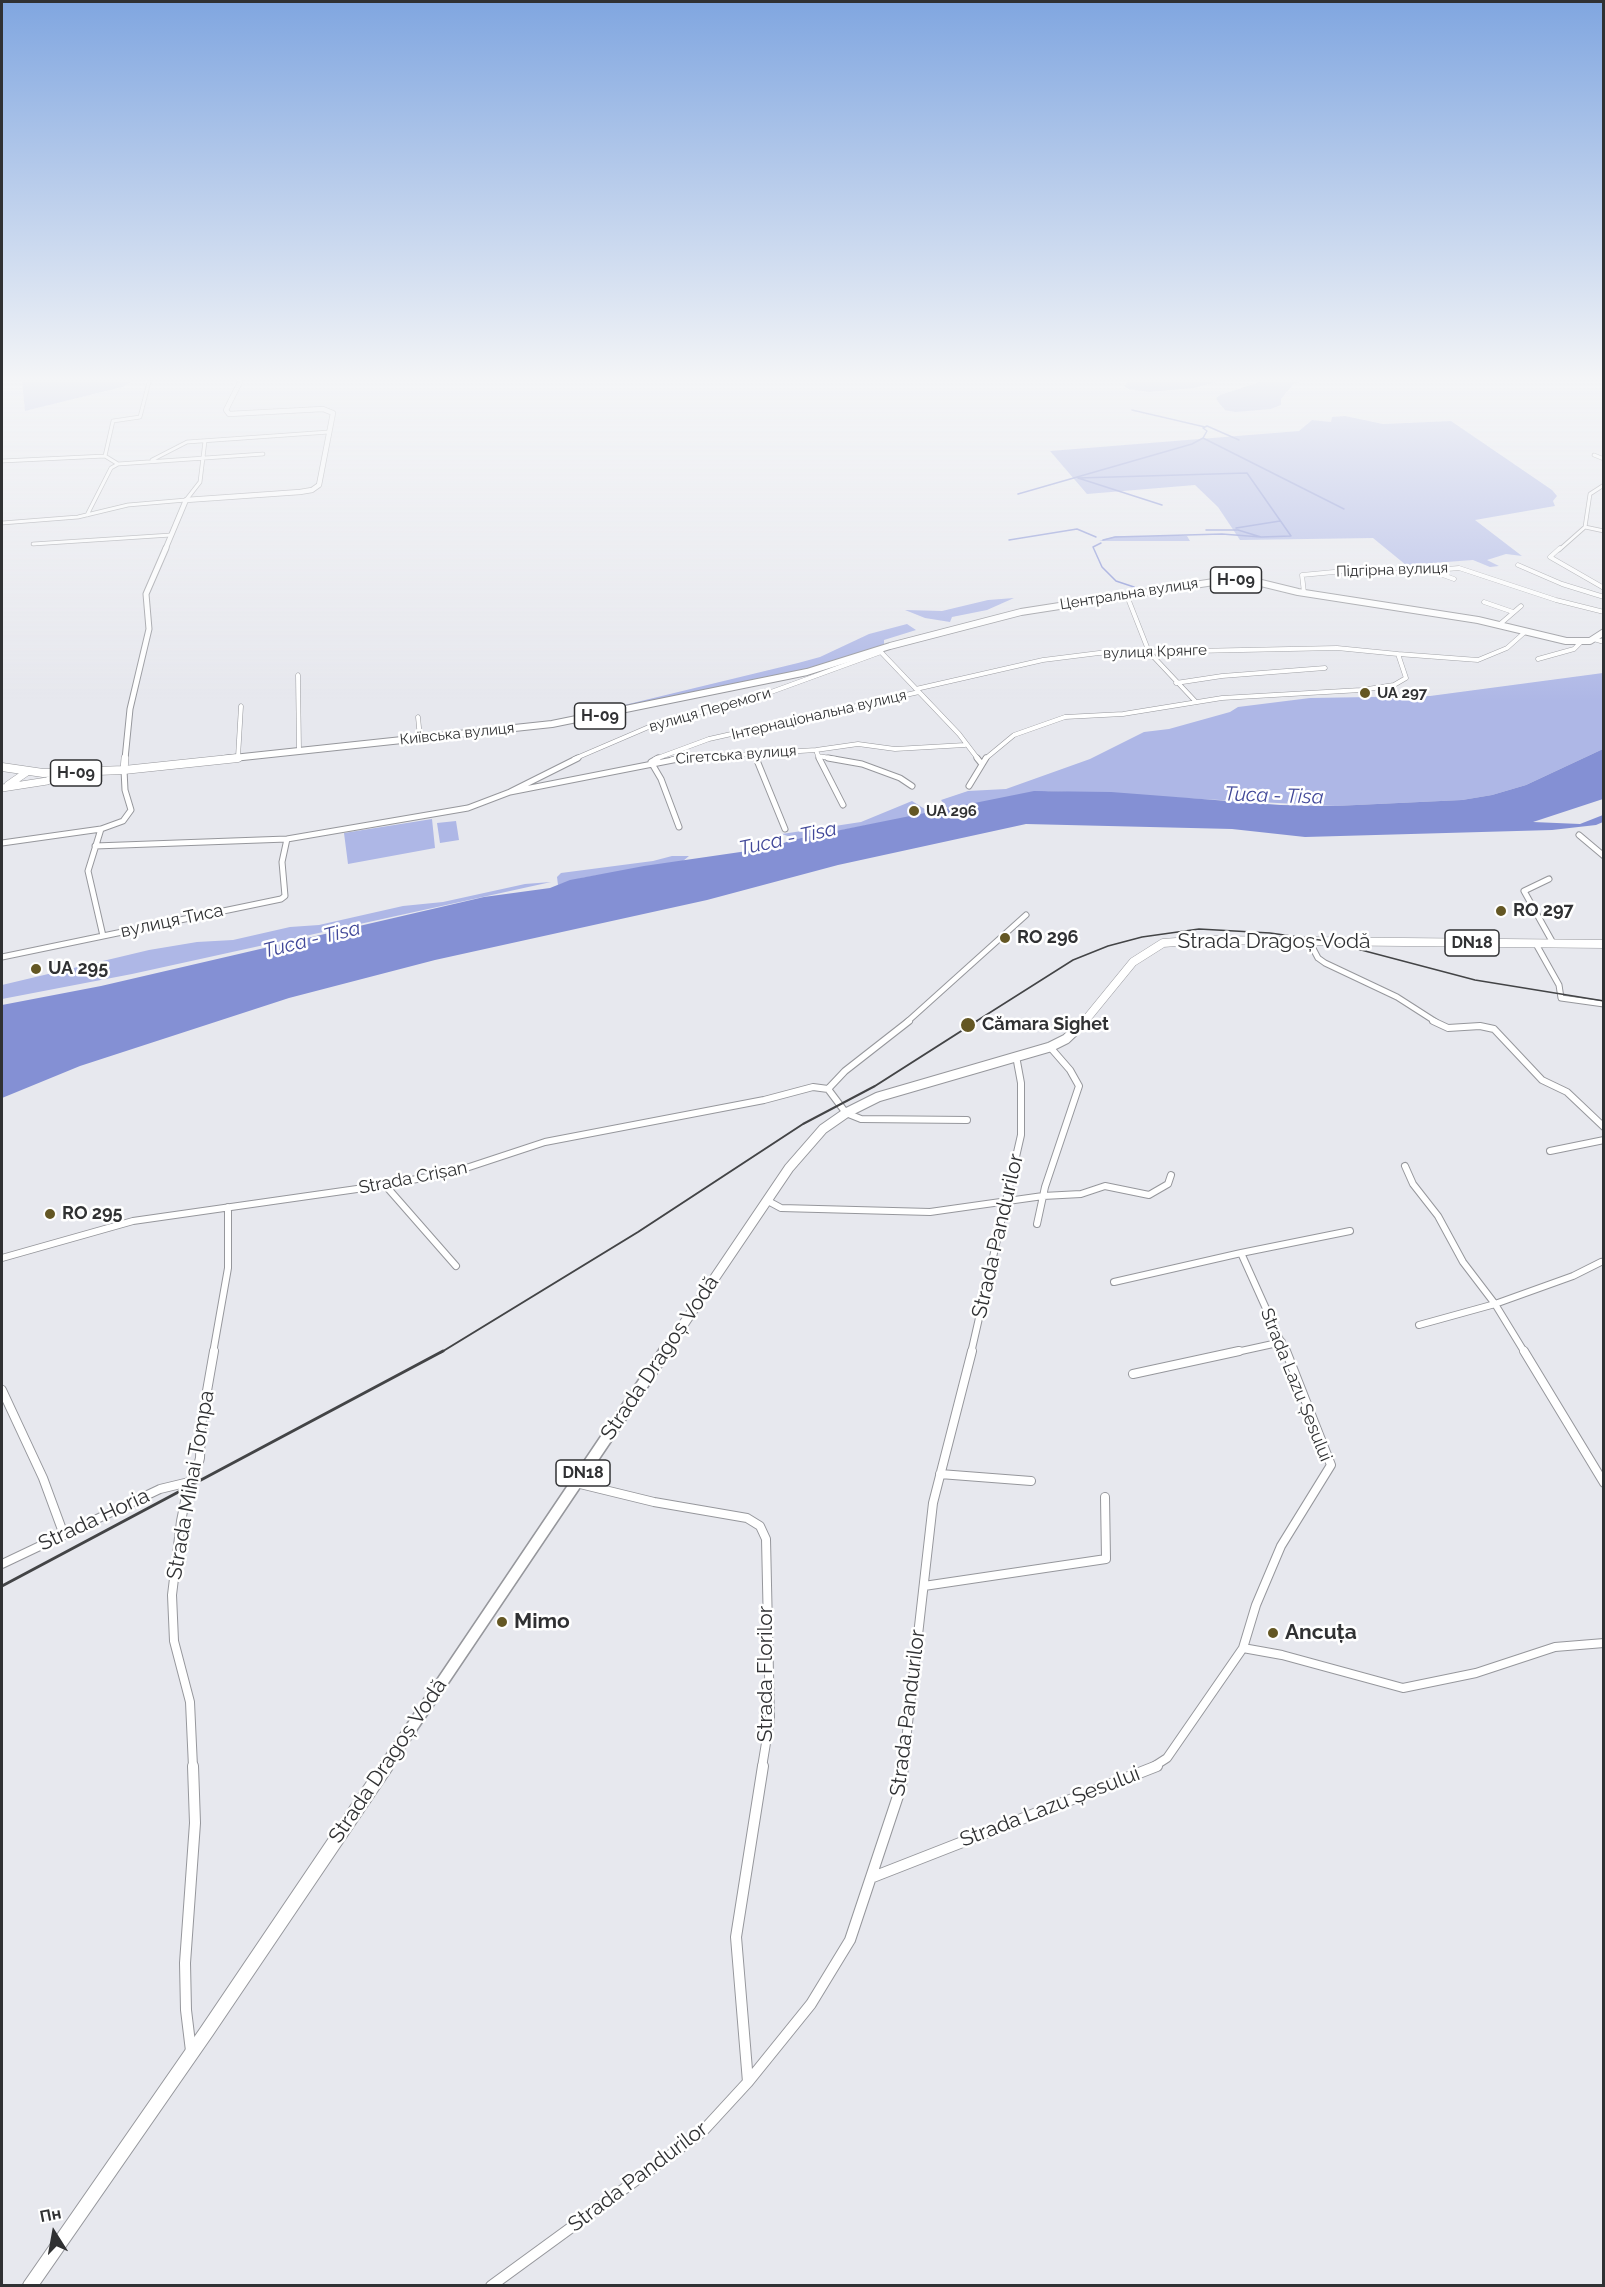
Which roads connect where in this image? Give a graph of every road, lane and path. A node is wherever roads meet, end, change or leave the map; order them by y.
1 (100, 489) edge
2 (195, 489) edge
3 (313, 489) edge
4 (1598, 489) edge
5 (186, 500) junction
6 (87, 515) junction
7 (2, 523) edge
8 (1585, 527) junction
9 (1604, 531) edge
10 (171, 535) junction
11 (33, 544) dead end
12 (1518, 565) dead end
13 (1429, 570) junction
14 (1454, 579) dead end
15 (1604, 588) edge
16 (1304, 593) junction
17 (1127, 597) junction
18 (1604, 597) edge
19 (1484, 602) dead end
20 (1521, 606) dead end
21 (1513, 612) junction
22 (1604, 612) edge
23 (1499, 625) junction
24 (1525, 632) junction
25 (1604, 632) edge
26 (1594, 639) junction
27 (1581, 642) junction
28 (1604, 642) edge
29 (880, 651) junction
30 (1149, 652) junction
31 (1398, 654) junction
32 (1538, 659) dead end
33 (1324, 668) dead end
34 (297, 675) dead end
35 (1176, 682) junction
36 (917, 690) junction
37 (1196, 702) junction
38 (241, 706) dead end
39 (418, 717) dead end
40 (420, 738) junction
41 (965, 745) junction
42 (816, 750) junction
43 (299, 751) junction
44 (755, 752) junction
45 (818, 756) junction
46 (238, 758) junction
47 (651, 762) junction
48 (981, 763) junction
49 (2, 767) edge
50 (124, 770) junction
51 (27, 772) junction
52 (65, 773) junction
53 (912, 786) dead end
54 (969, 786) dead end
55 (2, 788) edge
56 (510, 792) junction
57 (843, 805) dead end
58 (680, 827) dead end
59 (101, 829) junction
60 (785, 829) dead end
61 (1579, 835) dead end
62 (287, 839) junction
63 (2, 843) edge
64 (95, 846) junction
65 (1604, 856) edge
66 (1549, 879) dead end
67 (1026, 915) dead end
68 (103, 936) junction
69 (1309, 941) junction
70 (1536, 944) junction
71 (1553, 944) junction
72 (1604, 944) edge
73 (2, 957) edge
74 (1604, 1004) edge
75 (1050, 1047) junction
76 (1016, 1056) junction
77 (828, 1089) junction
78 (846, 1113) junction
79 (967, 1120) dead end
80 (1604, 1127) edge
81 (1604, 1140) edge
82 (1550, 1150) dead end
83 (1405, 1166) dead end
84 (1171, 1175) dead end
85 (385, 1185) junction
86 (1043, 1196) junction
87 (768, 1201) junction
88 (1007, 1203) junction
89 (228, 1207) junction
90 (1037, 1224) dead end
91 (1350, 1231) dead end
92 (1240, 1254) junction
93 (2, 1258) edge
94 (1601, 1262) dead end
95 (456, 1266) dead end
96 (1114, 1282) dead end
97 (1495, 1304) junction
98 (1419, 1325) dead end
99 (1282, 1342) junction
100 (1133, 1374) dead end
101 (2, 1390) edge
102 (940, 1474) junction
103 (1031, 1481) dead end
104 (189, 1482) junction
105 (576, 1483) junction
106 (1604, 1483) edge
107 (1105, 1497) dead end
108 (64, 1535) junction
109 (2, 1564) edge
110 (924, 1586) junction
111 (1604, 1642) edge
112 (1243, 1648) junction
113 (873, 1877) junction
114 (191, 2050) junction
115 (747, 2082) junction
116 (30, 2286) edge
117 (490, 2286) edge

1 - 6 street
2 - 5 street
3 - 5 street
4 - 8 street
5 - 6 street
5 - 10 street
6 - 7 street
8 - 9 street
8 - 15 street
10 - 11 street
10 - 50 street
12 - 18 street
13 - 14 street
13 - 16 street, Підгірна вулиця
13 - 22 street, Підгірна вулиця
16 - 17 main road, Центральна вулиця / Н-09
16 - 23 main road, Центральна вулиця / Н-09
17 - 29 main road, Центральна вулиця / Н-09
17 - 30 street
19 - 21 street
20 - 21 street
21 - 23 street
23 - 24 main road, Центральна вулиця / Н-09
24 - 27 main road, Центральна вулиця / Н-09
24 - 31 street, вулиця Крянге
25 - 26 main road, Н-09
26 - 27 main road, Центральна вулиця / Н-09
26 - 28 street
27 - 32 street
29 - 36 street, Інтернаціональна вулиця
29 - 40 main road, Київська вулиця / Н-09
29 - 56 street, вулиця Перемоги
30 - 31 street, вулиця Крянге
30 - 35 street
30 - 36 street, вулиця Крянге
31 - 37 street
33 - 35 street
34 - 43 street
35 - 37 street
36 - 41 street, Інтернаціональна вулиця
36 - 47 street, Інтернаціональна вулиця
37 - 48 street
38 - 46 street
39 - 40 street
40 - 43 main road, Київська вулиця / Н-09
41 - 42 street, Сігетська вулиця
41 - 48 street, Інтернаціональна вулиця
42 - 44 street, Сігетська вулиця
42 - 45 street
43 - 46 main road, Київська вулиця / Н-09
44 - 47 street, Сігетська вулиця
44 - 60 street
45 - 53 street
45 - 57 street
46 - 50 main road, Київська вулиця / Н-09
47 - 56 street, Сігетська вулиця
47 - 58 street
48 - 54 street
49 - 51 main road, Н-09
50 - 52 main road, Київська вулиця / Н-09
50 - 59 street
51 - 52 main road, Київська вулиця / Н-09
51 - 55 street
52 - 55 street
56 - 62 street
59 - 63 street
59 - 64 street
61 - 65 street
62 - 64 street
62 - 68 street, вулиця Тиса
64 - 68 street
66 - 71 street
67 - 77 street
68 - 73 street, вулиця Тиса
69 - 70 main road, Strada Dragoș Vodă / DN18
69 - 75 main road, Strada Dragoș Vodă / DN18
69 - 80 street
70 - 71 main road, Strada Dragoș Vodă / DN18
70 - 74 street
71 - 72 main road, Strada Dragoș Vodă / DN18
75 - 76 main road, Strada Dragoș Vodă / DN18
75 - 86 street
76 - 78 main road, Strada Dragoș Vodă / DN18
76 - 88 street, Strada Pandurilor
77 - 78 street
77 - 85 street, Strada Crișan
78 - 79 street
78 - 87 main road, Strada Dragoș Vodă / DN18
81 - 82 street
83 - 97 street
84 - 86 street
85 - 89 street, Strada Crișan
85 - 95 street
86 - 88 street
86 - 90 street
87 - 88 street
87 - 105 main road, Strada Dragoș Vodă / DN18
88 - 102 street, Strada Pandurilor
89 - 93 street, Strada Crișan
89 - 104 street, Strada Mihai Tompa
91 - 92 street
92 - 96 street
92 - 99 street, Strada Lazu Șesului
94 - 97 street
97 - 98 street
97 - 106 street
99 - 100 street
99 - 112 street, Strada Lazu Șesului
101 - 108 street
102 - 103 street
102 - 110 street, Strada Pandurilor
104 - 108 street, Strada Horia
104 - 114 street, Strada Mihai Tompa
105 - 114 main road, Strada Dragoș Vodă / DN18
105 - 115 street, Strada Florilor
107 - 110 street
108 - 109 street, Strada Horia
110 - 113 street, Strada Pandurilor
111 - 112 street
112 - 113 street, Strada Lazu Șesului
113 - 115 street, Strada Pandurilor
114 - 116 main road, Strada Dragoș Vodă / DN18
115 - 117 street, Strada Pandurilor

